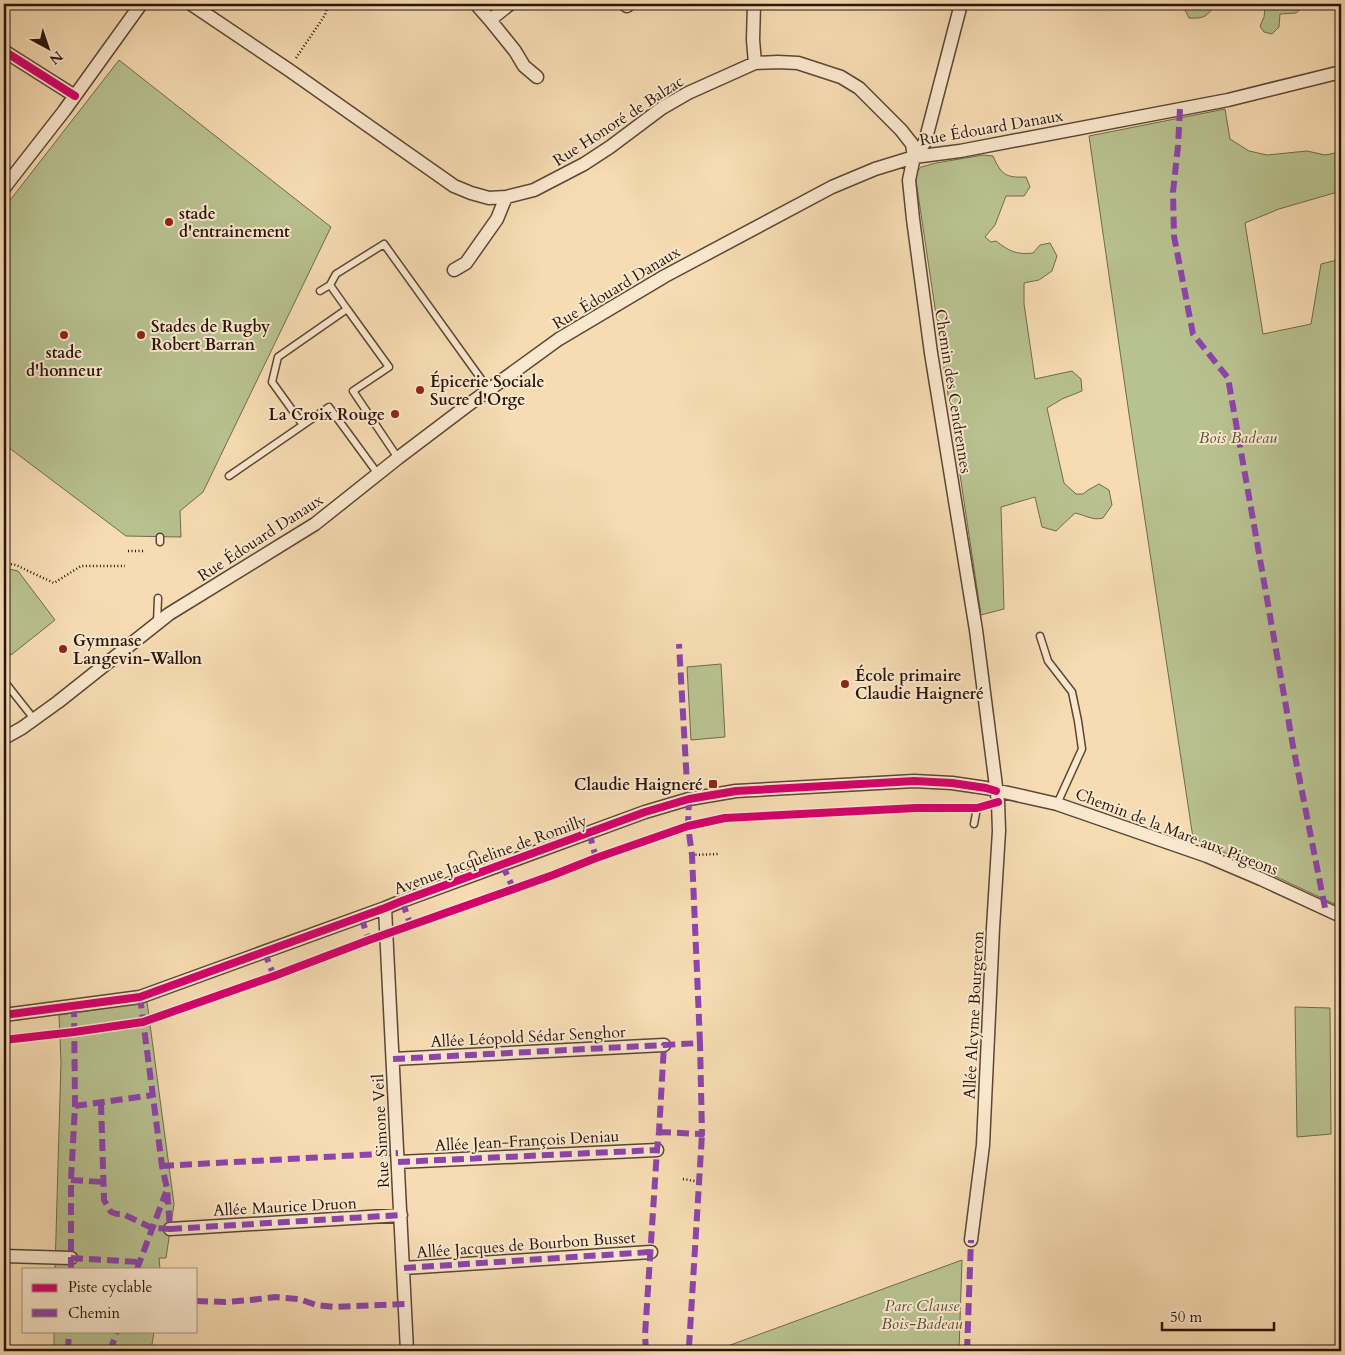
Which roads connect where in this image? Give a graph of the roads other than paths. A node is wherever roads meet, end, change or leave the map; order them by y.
1 (141, 4) edge
2 (191, 4) edge
3 (476, 4) edge
4 (510, 4) edge
5 (754, 4) edge
6 (961, 4) edge
7 (490, 20) junction
8 (4, 51) edge
9 (756, 63) junction
10 (1341, 72) edge
11 (537, 77) dead end
12 (75, 96) junction
13 (914, 157) junction
14 (4, 188) edge
15 (506, 197) junction
16 (454, 270) dead end
17 (330, 285) junction
18 (320, 291) dead end
19 (347, 309) junction
20 (489, 390) junction
21 (303, 425) junction
22 (398, 458) junction
23 (378, 474) junction
24 (229, 476) dead end
25 (158, 598) dead end
26 (157, 623) junction
27 (1040, 636) dead end
28 (4, 681) edge
29 (34, 719) junction
30 (4, 738) edge
31 (996, 791) junction
32 (1057, 804) junction
33 (977, 808) dead end
34 (974, 824) dead end
35 (473, 855) dead end
36 (481, 872) junction
37 (385, 908) junction
38 (1341, 916) edge
39 (4, 1015) edge
40 (664, 1045) dead end
41 (393, 1060) junction
42 (657, 1150) dead end
43 (398, 1162) junction
44 (401, 1215) junction
45 (170, 1229) dead end
46 (971, 1240) dead end
47 (651, 1252) dead end
48 (4, 1256) edge
49 (71, 1258) dead end
50 (404, 1268) junction
51 (407, 1351) edge

1 - 12 street
2 - 15 street, Rue Honoré de Balzac
3 - 7 street
4 - 7 street
5 - 9 street
6 - 13 street, Chemin des Cendrennes
7 - 11 street
8 - 12 street
9 - 13 street, Rue Honoré de Balzac
9 - 15 street, Rue Honoré de Balzac
10 - 13 street, Rue Édouard Danaux
12 - 14 street
13 - 20 street, Rue Édouard Danaux
13 - 31 street, Chemin des Cendrennes
15 - 16 street
17 - 18 lane
17 - 19 lane
17 - 20 lane
19 - 21 lane
19 - 22 lane
20 - 22 street, Rue Édouard Danaux
21 - 23 lane
21 - 24 lane
22 - 23 street, Rue Édouard Danaux
23 - 26 street, Rue Édouard Danaux
25 - 26 lane
26 - 29 street, Rue Édouard Danaux
27 - 32 lane
28 - 29 lane
29 - 30 street, Rue Édouard Danaux
31 - 32 street, Chemin de la Mare aux Pigeons
31 - 36 street, Avenue Jacqueline de Romilly
31 - 46 street, Allée Alcyme Bourgeron
32 - 38 street, Chemin de la Mare aux Pigeons
33 - 34 lane
35 - 36 lane
36 - 37 street, Avenue Jacqueline de Romilly
37 - 39 street, Avenue Jacqueline de Romilly
37 - 41 street, Rue Simone Veil
40 - 41 street, Allée Léopold Sédar Senghor
41 - 43 street, Rue Simone Veil
42 - 43 street, Allée Jean-François Deniau
43 - 44 street, Rue Simone Veil
44 - 45 street, Allée Maurice Druon
44 - 50 street, Rue Simone Veil
47 - 50 street, Allée Jacques de Bourbon Busset
48 - 49 street
50 - 51 street, Rue Simone Veil

